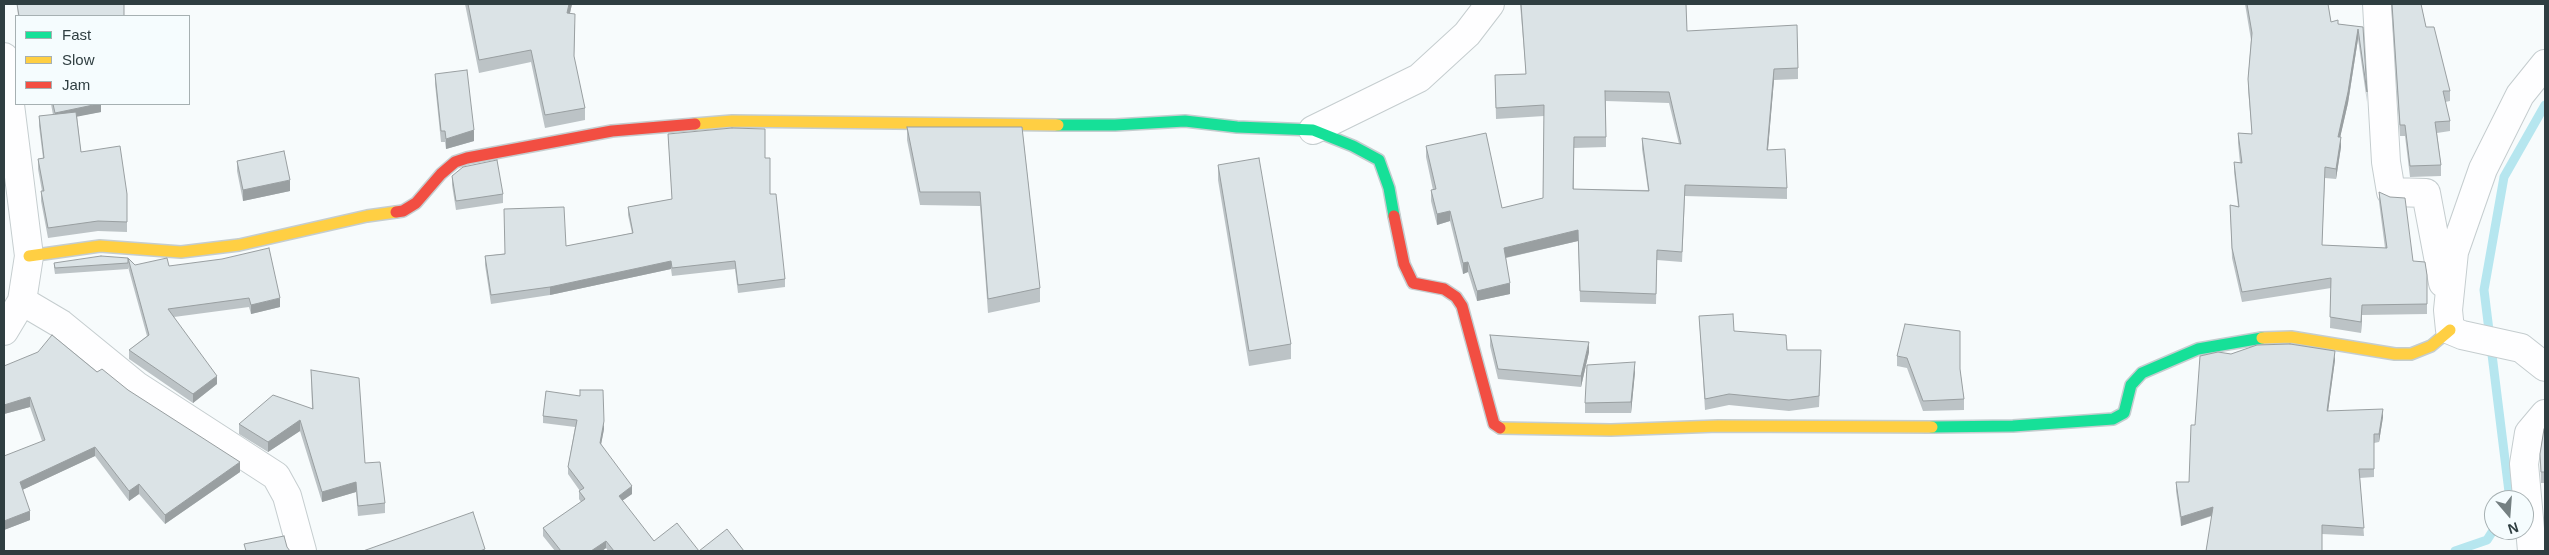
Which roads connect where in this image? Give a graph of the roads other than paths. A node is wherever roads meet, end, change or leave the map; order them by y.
1 (1490, 4) edge
2 (2377, 4) edge
3 (4, 56) edge
4 (2545, 64) edge
5 (1313, 130) junction
6 (30, 256) junction
7 (22, 301) junction
8 (2453, 325) junction
9 (4, 331) edge
10 (2545, 367) edge
11 (2545, 414) edge
12 (302, 551) edge
13 (2532, 551) edge

1 - 5 street
2 - 8 street
3 - 6 street
4 - 8 street
5 - 6 street
5 - 8 street
6 - 7 street
7 - 9 street
7 - 12 street
8 - 10 street
11 - 13 street

